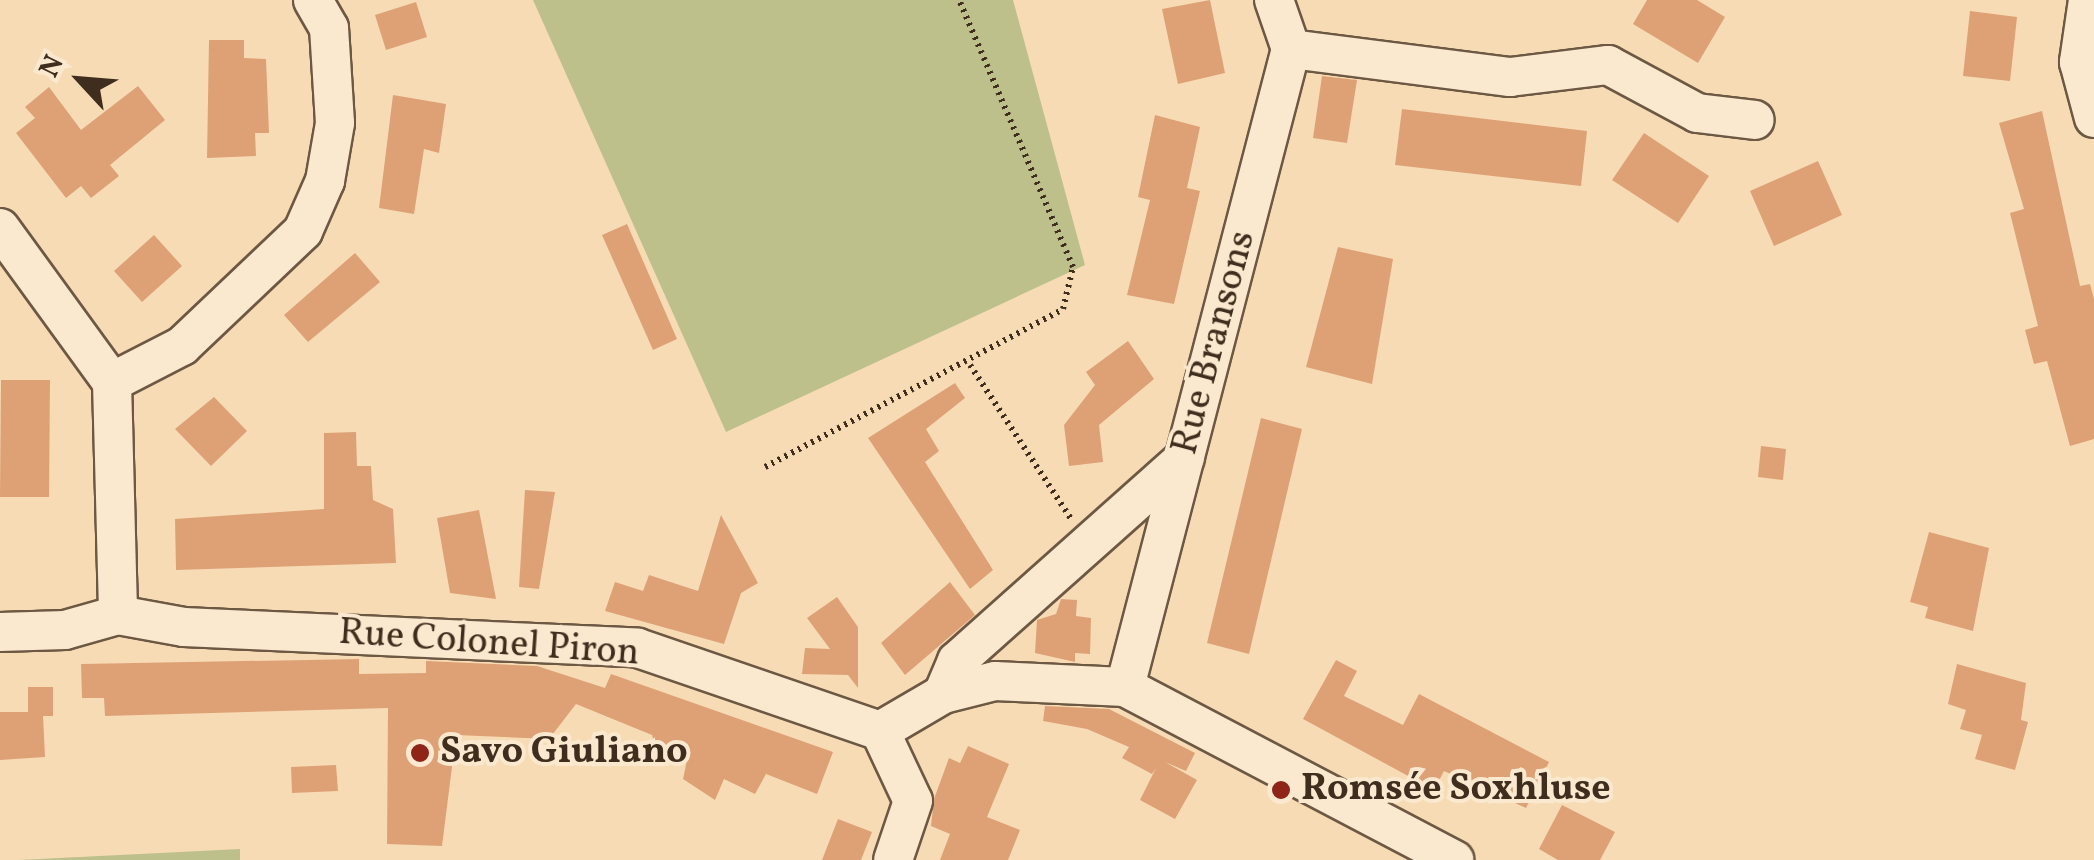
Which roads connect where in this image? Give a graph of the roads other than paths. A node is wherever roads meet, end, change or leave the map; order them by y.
1 (314, 0) edge
2 (1274, 0) edge
3 (2088, 0) edge
4 (1291, 49) junction
5 (2094, 118) edge
6 (1755, 120) dead end
7 (0, 228) edge
8 (112, 382) junction
9 (1185, 458) junction
10 (118, 615) junction
11 (0, 632) edge
12 (1125, 687) junction
13 (942, 694) junction
14 (880, 730) junction
15 (893, 860) edge
16 (1454, 860) edge

1 - 8 street
2 - 4 street
3 - 5 street
4 - 6 street
4 - 9 street, Rue Bransons
7 - 8 street
8 - 10 street
9 - 12 street, Rue Bransons
9 - 13 street
10 - 11 street, Rue Colonel Piron
10 - 14 street, Rue Colonel Piron
12 - 13 street
12 - 16 street
13 - 14 street
14 - 15 street

